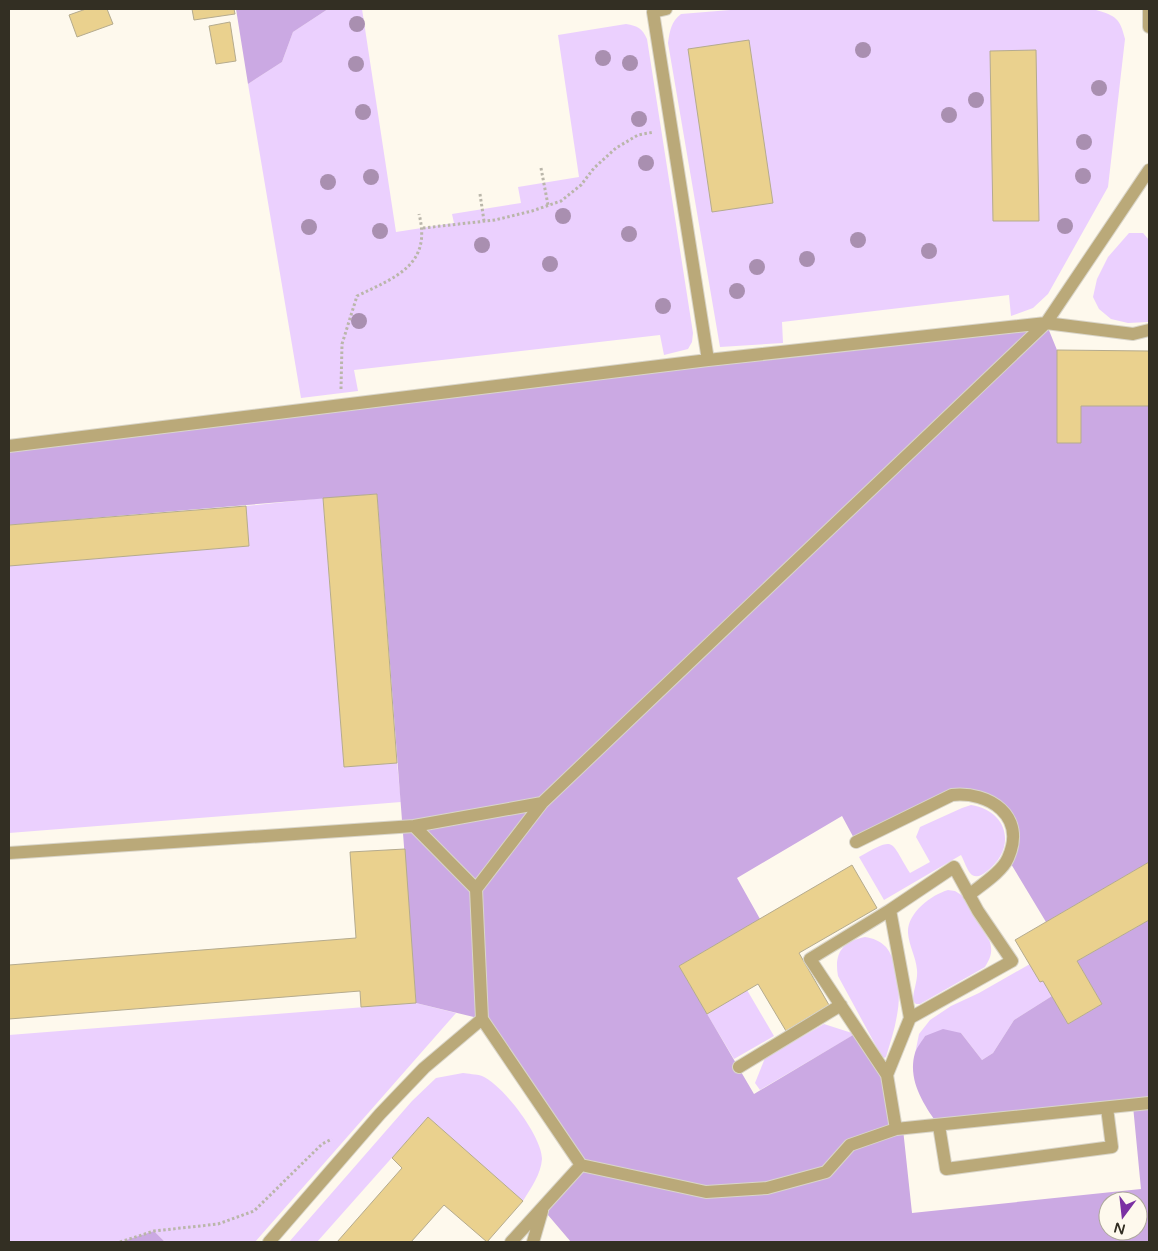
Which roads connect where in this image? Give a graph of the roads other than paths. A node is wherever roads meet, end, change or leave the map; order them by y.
1 (666, 9) edge
2 (1149, 9) edge
3 (1149, 27) edge
4 (1149, 170) edge
5 (1046, 323) junction
6 (1149, 330) edge
7 (708, 360) junction
8 (9, 446) edge
9 (542, 803) junction
10 (414, 826) junction
11 (856, 842) dead end
12 (9, 852) edge
13 (476, 889) junction
14 (969, 895) junction
15 (890, 910) junction
16 (841, 1006) junction
17 (910, 1018) junction
18 (482, 1019) junction
19 (739, 1067) dead end
20 (887, 1074) junction
21 (1149, 1103) edge
22 (1108, 1108) junction
23 (939, 1126) junction
24 (896, 1129) junction
25 (581, 1165) junction
26 (542, 1208) junction
27 (269, 1242) edge
28 (511, 1242) edge
29 (533, 1242) edge

1 - 7 lane
2 - 3 lane
4 - 5 lane
5 - 6 lane
5 - 7 lane
5 - 9 lane
7 - 8 lane
9 - 10 lane
9 - 13 lane
10 - 12 lane
10 - 13 lane
11 - 14 lane
13 - 18 lane
14 - 15 lane
14 - 17 lane
15 - 16 lane
15 - 17 lane
16 - 19 lane
16 - 20 lane
17 - 20 lane
18 - 25 lane
18 - 27 lane
20 - 24 lane
21 - 22 lane
22 - 23 lane
22 - 23 lane
23 - 24 lane
24 - 25 lane
25 - 26 lane
26 - 28 lane
26 - 29 lane

